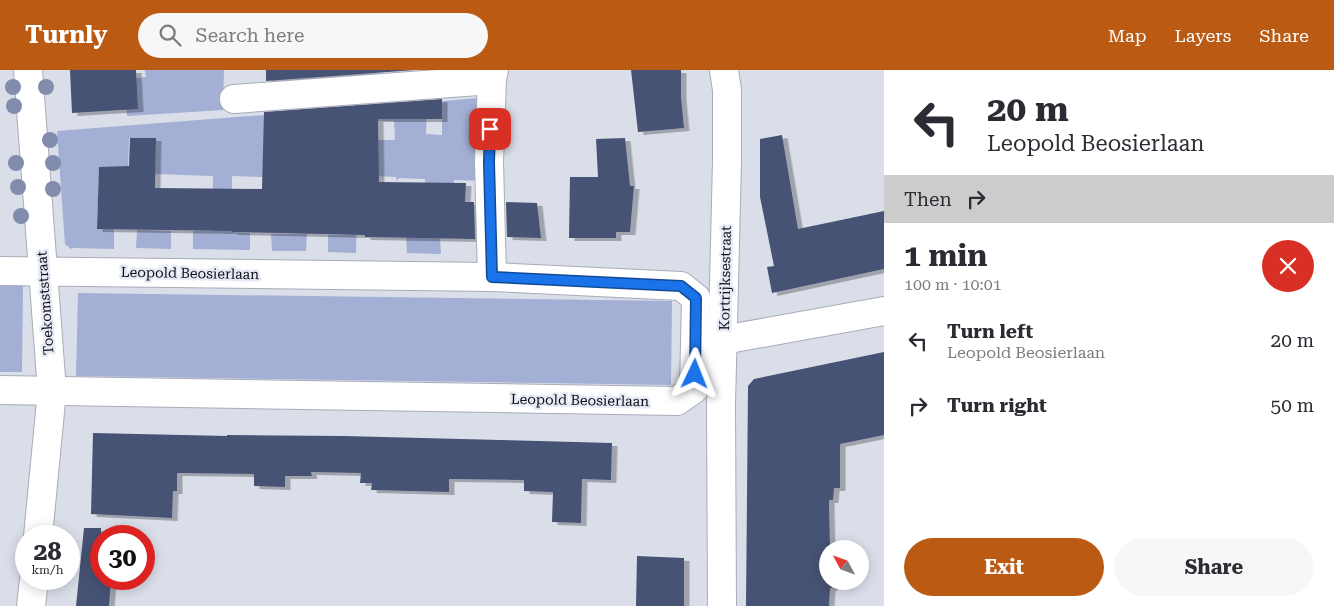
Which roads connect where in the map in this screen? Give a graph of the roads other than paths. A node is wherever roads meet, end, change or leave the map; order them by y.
1 (28, 70) edge
2 (724, 70) edge
3 (493, 75) edge
4 (234, 100) dead end
5 (0, 271) edge
6 (43, 271) junction
7 (492, 277) junction
8 (884, 311) edge
9 (723, 340) junction
10 (0, 390) edge
11 (52, 391) junction
12 (39, 525) edge
13 (33, 590) edge
14 (31, 606) edge
15 (722, 606) edge

1 - 6 street, Toekomststraat
2 - 9 street, Kortrijksestraat
3 - 4 street
3 - 7 street
5 - 6 street, Leopold Beosierlaan
6 - 7 street, Leopold Beosierlaan
6 - 11 street, Toekomststraat
7 - 11 street, Leopold Beosierlaan
8 - 9 street
9 - 15 street, Kortrijksestraat
10 - 11 street, Leopold Beosierlaan
11 - 12 street, Toekomststraat
13 - 14 street

